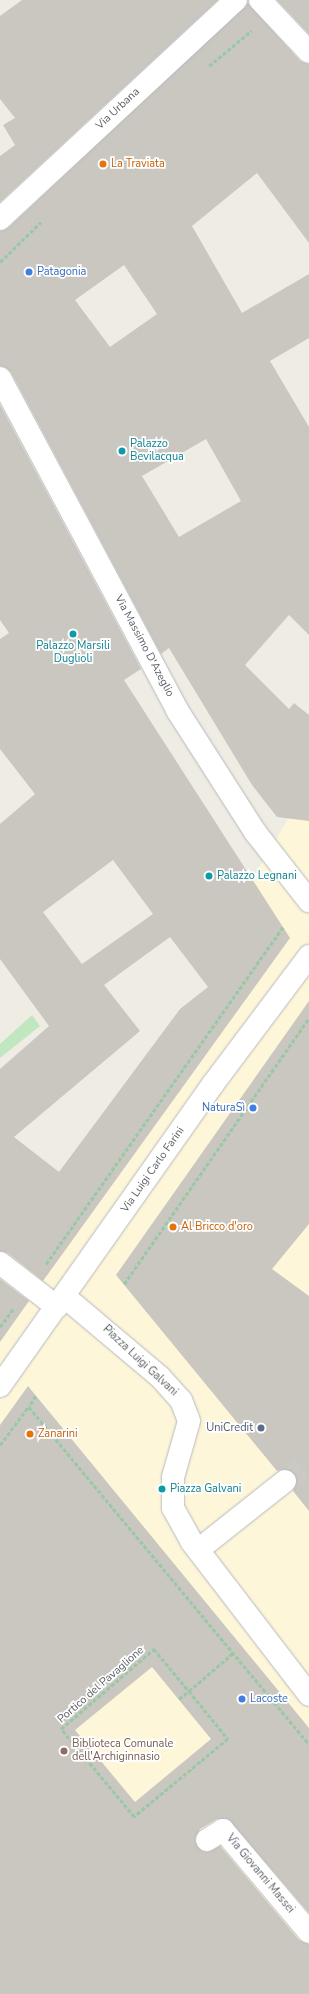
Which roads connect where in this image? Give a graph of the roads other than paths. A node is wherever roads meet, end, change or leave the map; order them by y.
1 (236, 0) edge
2 (260, 0) edge
3 (309, 52) edge
4 (0, 219) edge
5 (0, 378) edge
6 (309, 901) edge
7 (309, 956) edge
8 (0, 1263) edge
9 (61, 1302) junction
10 (0, 1386) edge
11 (285, 1481) tunnel mouth
12 (198, 1550) junction
13 (309, 1695) edge
14 (207, 1840) dead end
15 (309, 1932) edge

1 - 4 street, Via Urbana
2 - 3 street
5 - 6 street, Via Massimo D'Azeglio
7 - 9 street, Via Luigi Carlo Farini
8 - 9 street, Piazza Luigi Galvani
9 - 10 street, Via Luigi Carlo Farini
9 - 12 street, Piazza Luigi Galvani
11 - 12 street
12 - 13 street, Piazza Luigi Galvani
14 - 15 street, Via Giovanni Massei

